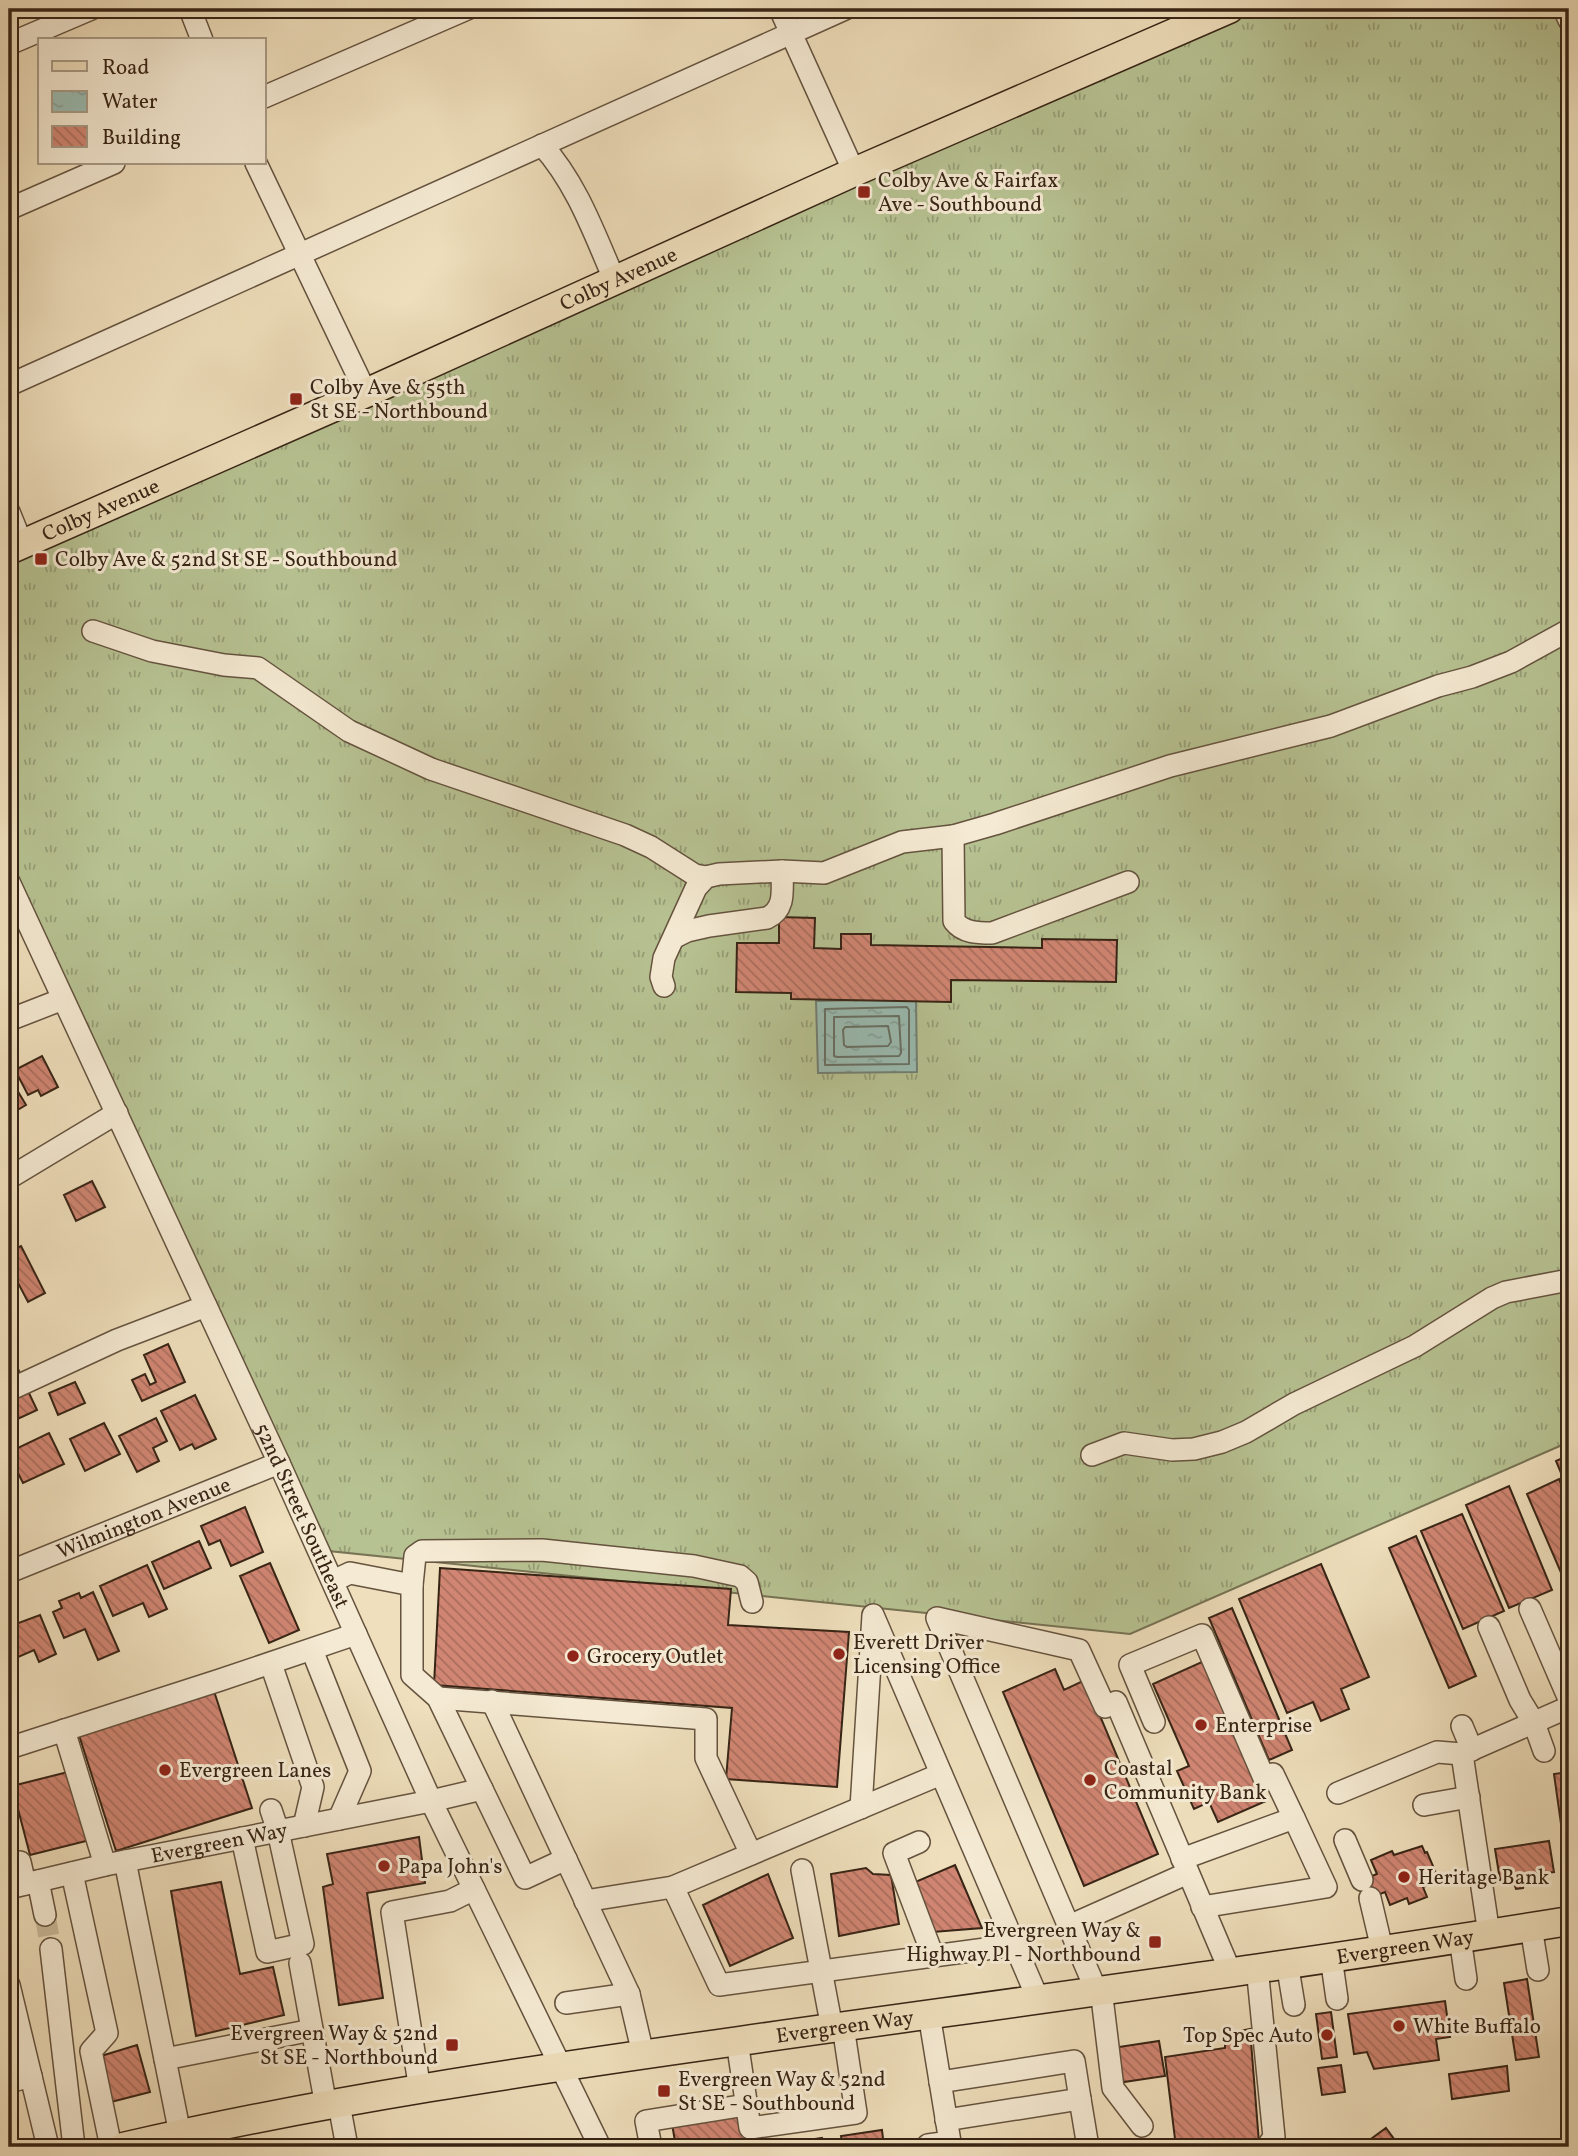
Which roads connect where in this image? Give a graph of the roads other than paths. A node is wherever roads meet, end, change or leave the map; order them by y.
1 (91, 9) edge
2 (190, 9) edge
3 (467, 9) edge
4 (780, 9) edge
5 (845, 9) edge
6 (1229, 9) edge
7 (1564, 9) edge
8 (1569, 20) edge
9 (791, 33) junction
10 (201, 38) edge
11 (9, 44) edge
12 (266, 96) edge
13 (542, 145) junction
14 (112, 164) edge
15 (256, 164) edge
16 (854, 172) junction
17 (9, 209) edge
18 (299, 254) junction
19 (615, 281) junction
20 (9, 385) edge
21 (366, 393) junction
22 (9, 512) edge
23 (16, 547) edge
24 (1569, 630) edge
25 (93, 631) dead end
26 (953, 836) junction
27 (782, 871) junction
28 (706, 877) junction
29 (9, 882) edge
30 (1128, 882) dead end
31 (674, 937) junction
32 (664, 986) dead end
33 (63, 999) junction
34 (9, 1020) edge
35 (117, 1114) junction
36 (9, 1178) edge
37 (1569, 1280) edge
38 (206, 1306) junction
39 (9, 1390) edge
40 (1092, 1455) dead end
41 (279, 1463) junction
42 (9, 1572) edge
43 (332, 1581) junction
44 (412, 1585) junction
45 (752, 1602) dead end
46 (1530, 1609) dead end
47 (1489, 1627) dead end
48 (356, 1634) junction
49 (312, 1650) junction
50 (271, 1664) junction
51 (439, 1698) junction
52 (1569, 1699) edge
53 (492, 1701) junction
54 (1569, 1707) edge
55 (1154, 1722) dead end
56 (1534, 1723) junction
57 (1462, 1726) dead end
58 (64, 1730) junction
59 (9, 1748) edge
60 (1544, 1751) dead end
61 (1467, 1752) junction
62 (942, 1774) junction
63 (482, 1789) junction
64 (1338, 1793) dead end
65 (1469, 1797) junction
66 (431, 1801) junction
67 (1424, 1805) dead end
68 (861, 1808) junction
69 (271, 1811) dead end
70 (1294, 1818) junction
71 (339, 1819) junction
72 (304, 1826) junction
73 (278, 1831) junction
74 (242, 1838) junction
75 (1345, 1840) dead end
76 (919, 1842) dead end
77 (751, 1854) junction
78 (566, 1859) junction
79 (20, 1863) dead end
80 (115, 1863) junction
81 (1185, 1866) junction
82 (802, 1870) dead end
83 (72, 1873) junction
84 (24, 1884) edge
85 (673, 1887) junction
86 (474, 1889) junction
87 (585, 1901) junction
88 (1202, 1906) junction
89 (45, 1915) tunnel mouth
90 (1569, 1921) edge
91 (1069, 1926) junction
92 (1531, 1927) junction
93 (1489, 1934) junction
94 (1460, 1938) junction
95 (1015, 1945) junction
96 (51, 1949) tunnel mouth
97 (1382, 1949) junction
98 (933, 1956) junction
99 (1331, 1957) junction
100 (1287, 1963) junction
101 (300, 1964) dead end
102 (1244, 1969) junction
103 (1538, 1970) dead end
104 (821, 1971) junction
105 (1466, 1979) dead end
106 (9, 1985) edge
107 (1098, 1990) junction
108 (629, 1993) junction
109 (1038, 1999) junction
110 (1337, 1999) dead end
111 (566, 2003) dead end
112 (1294, 2006) dead end
113 (929, 2014) junction
114 (838, 2027) junction
115 (312, 2030) junction
116 (737, 2041) junction
117 (643, 2054) junction
118 (165, 2059) junction
119 (561, 2066) junction
120 (31, 2076) junction
121 (9, 2082) edge
122 (940, 2082) junction
123 (420, 2090) junction
124 (1080, 2099) junction
125 (332, 2105) junction
126 (746, 2105) junction
127 (946, 2120) junction
128 (1142, 2126) dead end
129 (180, 2134) junction
130 (210, 2138) edge
131 (48, 2147) edge
132 (74, 2147) edge
133 (111, 2147) edge
134 (122, 2147) edge
135 (347, 2147) edge
136 (600, 2147) edge
137 (651, 2147) edge
138 (929, 2147) edge
139 (1088, 2147) edge
140 (1267, 2147) edge

1 - 11 street
2 - 10 street
3 - 12 street
4 - 9 street
5 - 9 street
6 - 16 main road, Colby Avenue
7 - 8 street
9 - 13 street
9 - 16 street
13 - 18 street
13 - 19 street
14 - 17 street
15 - 18 street
16 - 19 main road, Colby Avenue
18 - 20 street
18 - 21 street
19 - 21 main road, Colby Avenue
21 - 23 main road, Colby Avenue
22 - 23 street
24 - 26 street
25 - 28 street
26 - 27 street
26 - 30 street
27 - 28 street
27 - 31 street
28 - 31 street
29 - 33 street, 52nd Street Southeast
31 - 32 street
33 - 34 street
33 - 35 street, 52nd Street Southeast
35 - 36 street
35 - 38 street, 52nd Street Southeast
37 - 40 street
38 - 39 street
38 - 41 street, 52nd Street Southeast
41 - 42 street, Wilmington Avenue
41 - 43 street, 52nd Street Southeast
43 - 44 street
43 - 48 street, 52nd Street Southeast
44 - 45 street
44 - 51 street
46 - 52 street
47 - 56 street
48 - 49 street
48 - 66 street, 52nd Street Southeast
49 - 50 street
49 - 71 street
50 - 58 street
50 - 72 street
51 - 53 street
51 - 63 street
53 - 77 street
53 - 78 street
54 - 56 street
55 - 70 street
56 - 60 street
56 - 61 street
57 - 61 street
58 - 59 street
58 - 80 street
61 - 64 street
61 - 65 street
62 - 68 street
62 - 68 street
62 - 95 street
63 - 66 street, Evergreen Way
63 - 78 street
65 - 67 street
65 - 93 street
66 - 71 street, Evergreen Way
66 - 86 street, 52nd Street Southeast
68 - 77 street
69 - 73 street
70 - 81 street
70 - 88 street
71 - 72 street, Evergreen Way
72 - 73 street, Evergreen Way
73 - 74 street, Evergreen Way
73 - 74 street
74 - 80 street, Evergreen Way
75 - 97 street
76 - 98 street
77 - 85 street
78 - 87 street
79 - 84 street
80 - 83 street, Evergreen Way
80 - 118 street
81 - 88 street
81 - 91 street
81 - 91 street
82 - 104 street
83 - 84 street, Evergreen Way
83 - 133 street
84 - 89 street
85 - 87 street
85 - 104 street
86 - 119 street, 52nd Street Southeast
86 - 123 street
87 - 108 street
88 - 102 street
90 - 92 main road, Evergreen Way
91 - 107 street
92 - 93 main road, Evergreen Way
92 - 103 street
93 - 94 main road, Evergreen Way
94 - 97 main road, Evergreen Way
94 - 105 street
95 - 98 street
95 - 109 street
96 - 132 street
97 - 99 main road, Evergreen Way
98 - 104 street
99 - 100 main road, Evergreen Way
99 - 110 street
100 - 102 main road, Evergreen Way
100 - 112 street
101 - 115 street
102 - 107 main road, Evergreen Way
102 - 140 street
104 - 114 street
106 - 120 street
107 - 109 main road, Evergreen Way
107 - 128 street
108 - 111 street
108 - 117 street
109 - 113 main road, Evergreen Way
113 - 114 main road, Evergreen Way
113 - 122 street
114 - 116 main road, Evergreen Way
114 - 126 street
115 - 118 street
115 - 125 street
116 - 117 main road, Evergreen Way
116 - 126 street
117 - 119 main road, Evergreen Way
118 - 129 street
119 - 123 main road, Evergreen Way
119 - 136 street, 52nd Street Southeast
120 - 121 street
120 - 131 street
122 - 124 street
122 - 127 street
123 - 125 main road, Evergreen Way
124 - 127 street
124 - 139 street
125 - 130 main road, Evergreen Way
125 - 135 street
126 - 137 street
127 - 138 street
129 - 130 main road, Evergreen Way
129 - 134 main road, Evergreen Way

